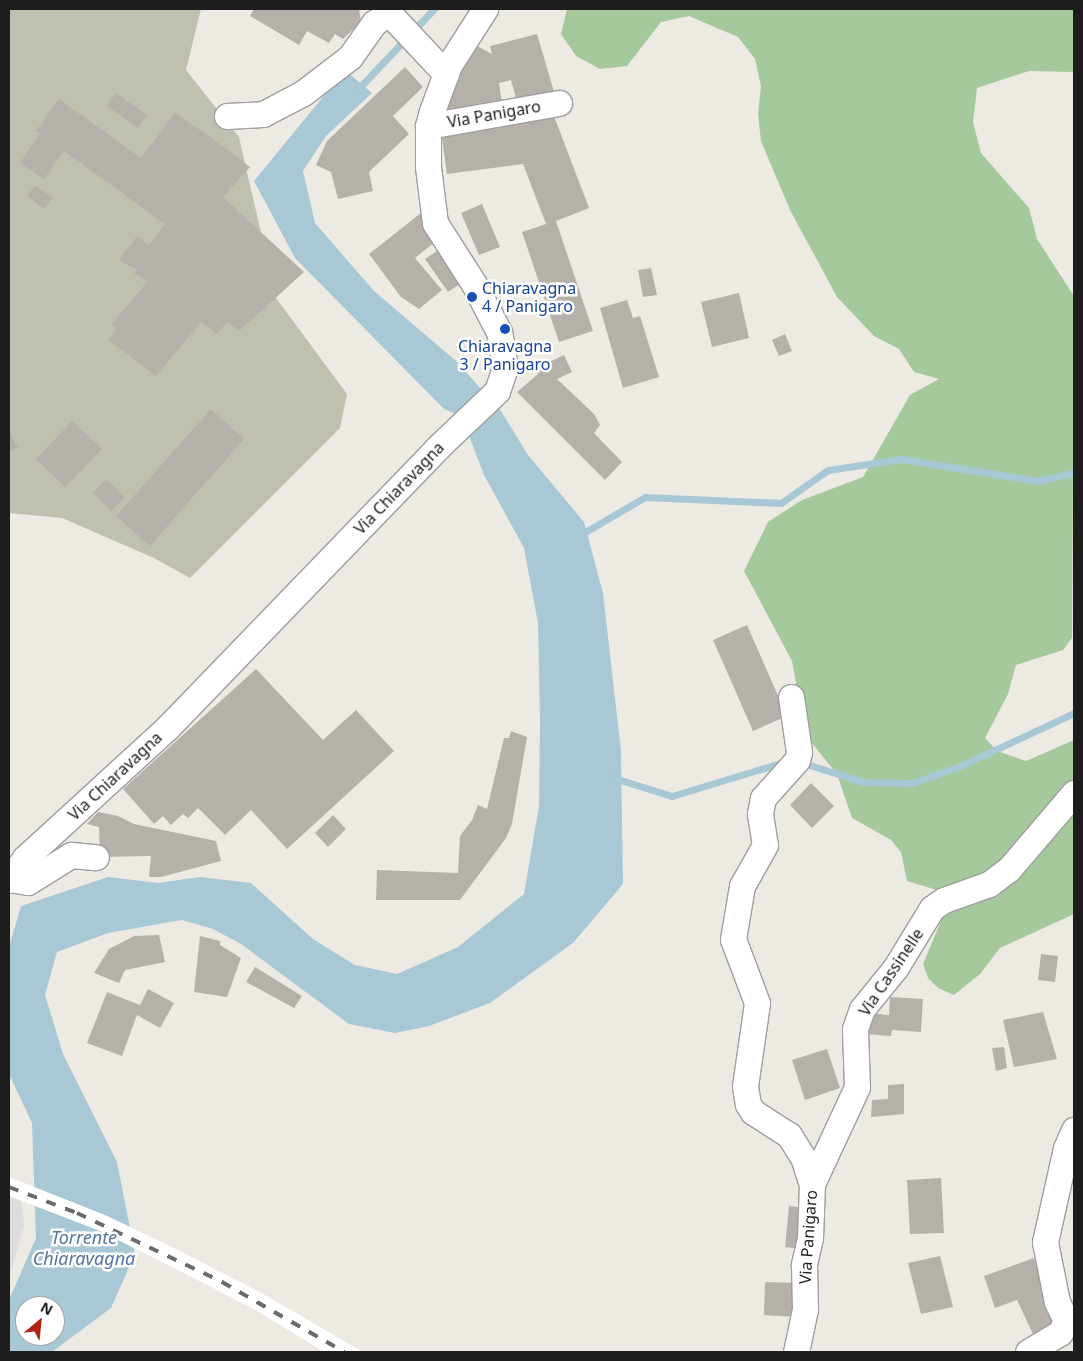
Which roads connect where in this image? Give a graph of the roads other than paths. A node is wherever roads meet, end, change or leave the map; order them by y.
1 (485, 9) edge
2 (387, 11) edge
3 (440, 68) junction
4 (559, 103) dead end
5 (227, 116) dead end
6 (428, 126) junction
7 (790, 697) dead end
8 (1074, 793) edge
9 (96, 858) dead end
10 (9, 880) edge
11 (1074, 1130) edge
12 (812, 1184) junction
13 (796, 1352) edge
14 (1028, 1352) edge

1 - 3 street, Via Chiaravagna
2 - 3 street
2 - 5 street
3 - 6 street, Via Chiaravagna
4 - 6 street, Via Panigaro
6 - 10 street, Via Chiaravagna
7 - 12 street, Via Panigaro
8 - 12 street, Via Cassinelle
9 - 10 street
11 - 14 street
12 - 13 street, Via Panigaro

